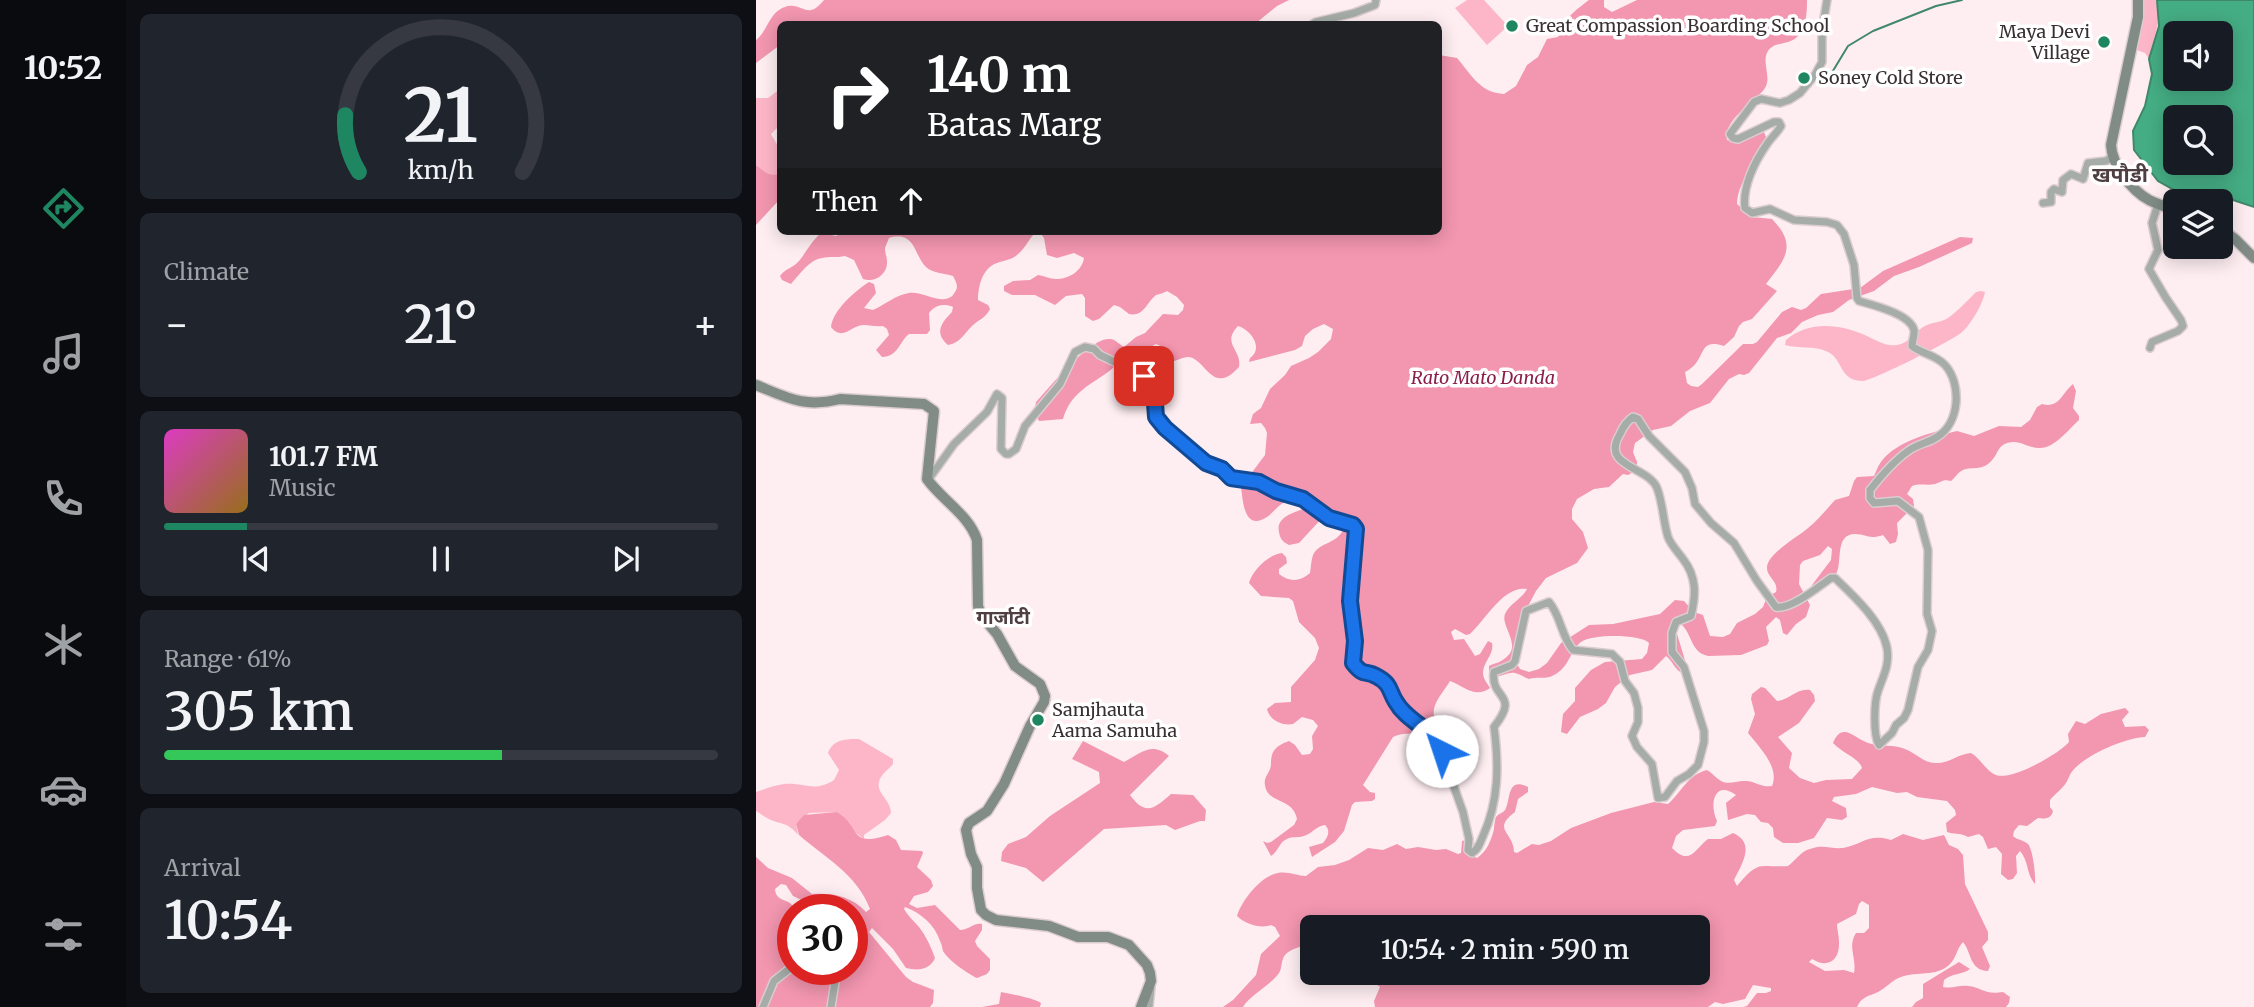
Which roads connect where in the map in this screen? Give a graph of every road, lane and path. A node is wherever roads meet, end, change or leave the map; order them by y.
1 (1376, 0) edge
2 (1827, 0) edge
3 (2138, 0) edge
4 (1324, 21) edge
5 (2112, 158) junction
6 (2043, 203) dead end
7 (2158, 204) junction
8 (2163, 206) edge
9 (2233, 238) edge
10 (2254, 258) edge
11 (2150, 348) dead end
12 (756, 385) edge
13 (927, 478) junction
14 (777, 979) edge
15 (1151, 981) junction
16 (835, 985) edge
17 (763, 1007) edge
18 (831, 1007) edge
19 (1141, 1007) edge
20 (1149, 1007) edge

1 - 4 street
2 - 13 street
3 - 5 street
5 - 6 street
5 - 7 street
7 - 8 street
7 - 11 street
9 - 10 street
12 - 13 street
13 - 15 street
14 - 17 street
15 - 19 street
15 - 20 street
16 - 18 street

